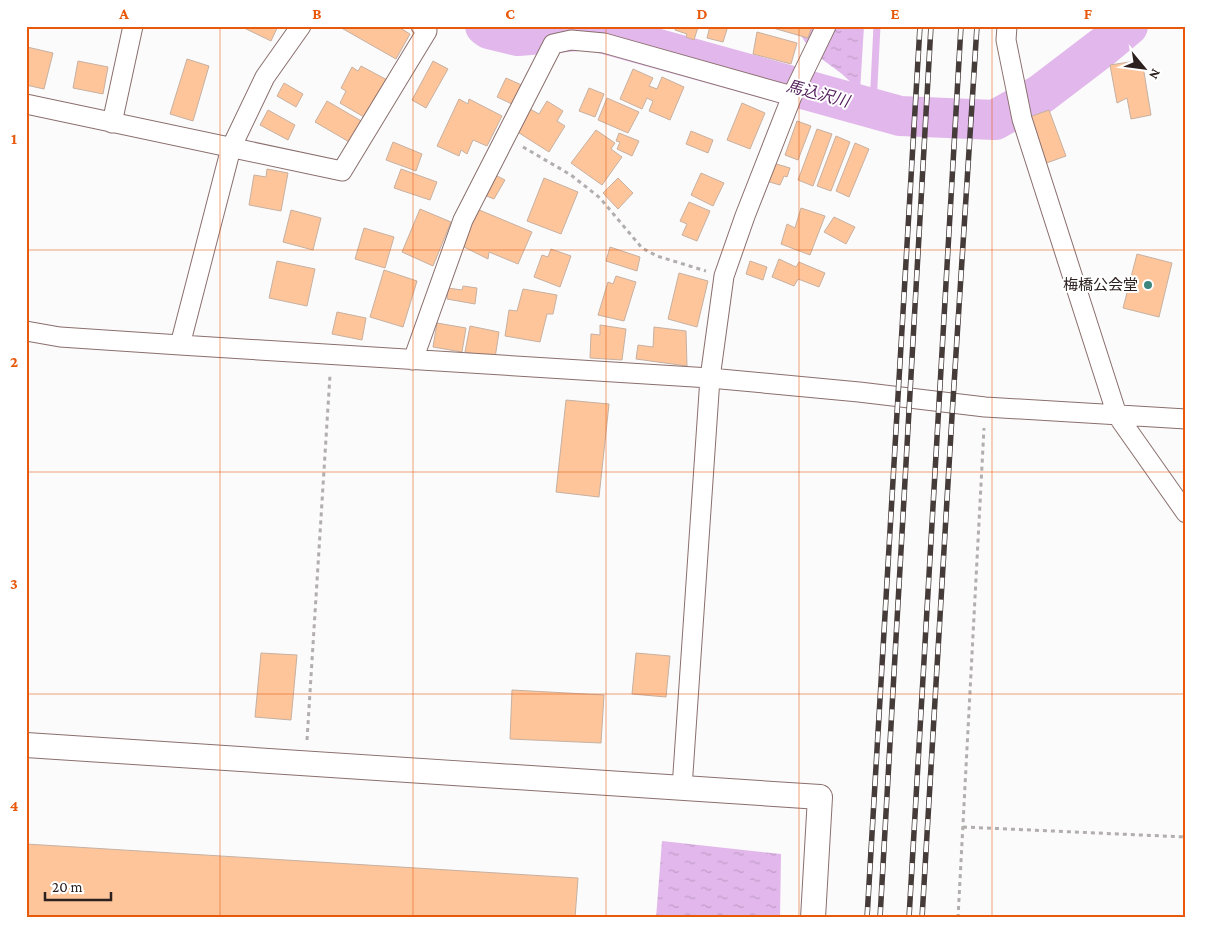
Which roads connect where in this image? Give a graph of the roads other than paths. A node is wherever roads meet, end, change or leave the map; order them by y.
1 (133, 26) edge
2 (301, 26) edge
3 (421, 26) edge
4 (826, 26) edge
5 (1007, 26) edge
6 (796, 88) junction
7 (26, 104) edge
8 (112, 123) junction
9 (231, 148) junction
10 (26, 331) edge
11 (180, 345) junction
12 (413, 360) junction
13 (710, 378) junction
14 (1117, 415) junction
15 (1186, 419) edge
16 (1186, 513) edge
17 (26, 745) edge
18 (682, 788) junction
19 (813, 918) edge

1 - 8 street
2 - 9 street
3 - 9 street
4 - 6 street
5 - 14 street
6 - 12 street
6 - 13 street
7 - 8 street
8 - 9 street
9 - 11 street
10 - 11 street
11 - 12 street
12 - 13 street
13 - 14 street
13 - 18 street
14 - 15 street
14 - 16 street
17 - 18 street
18 - 19 street

